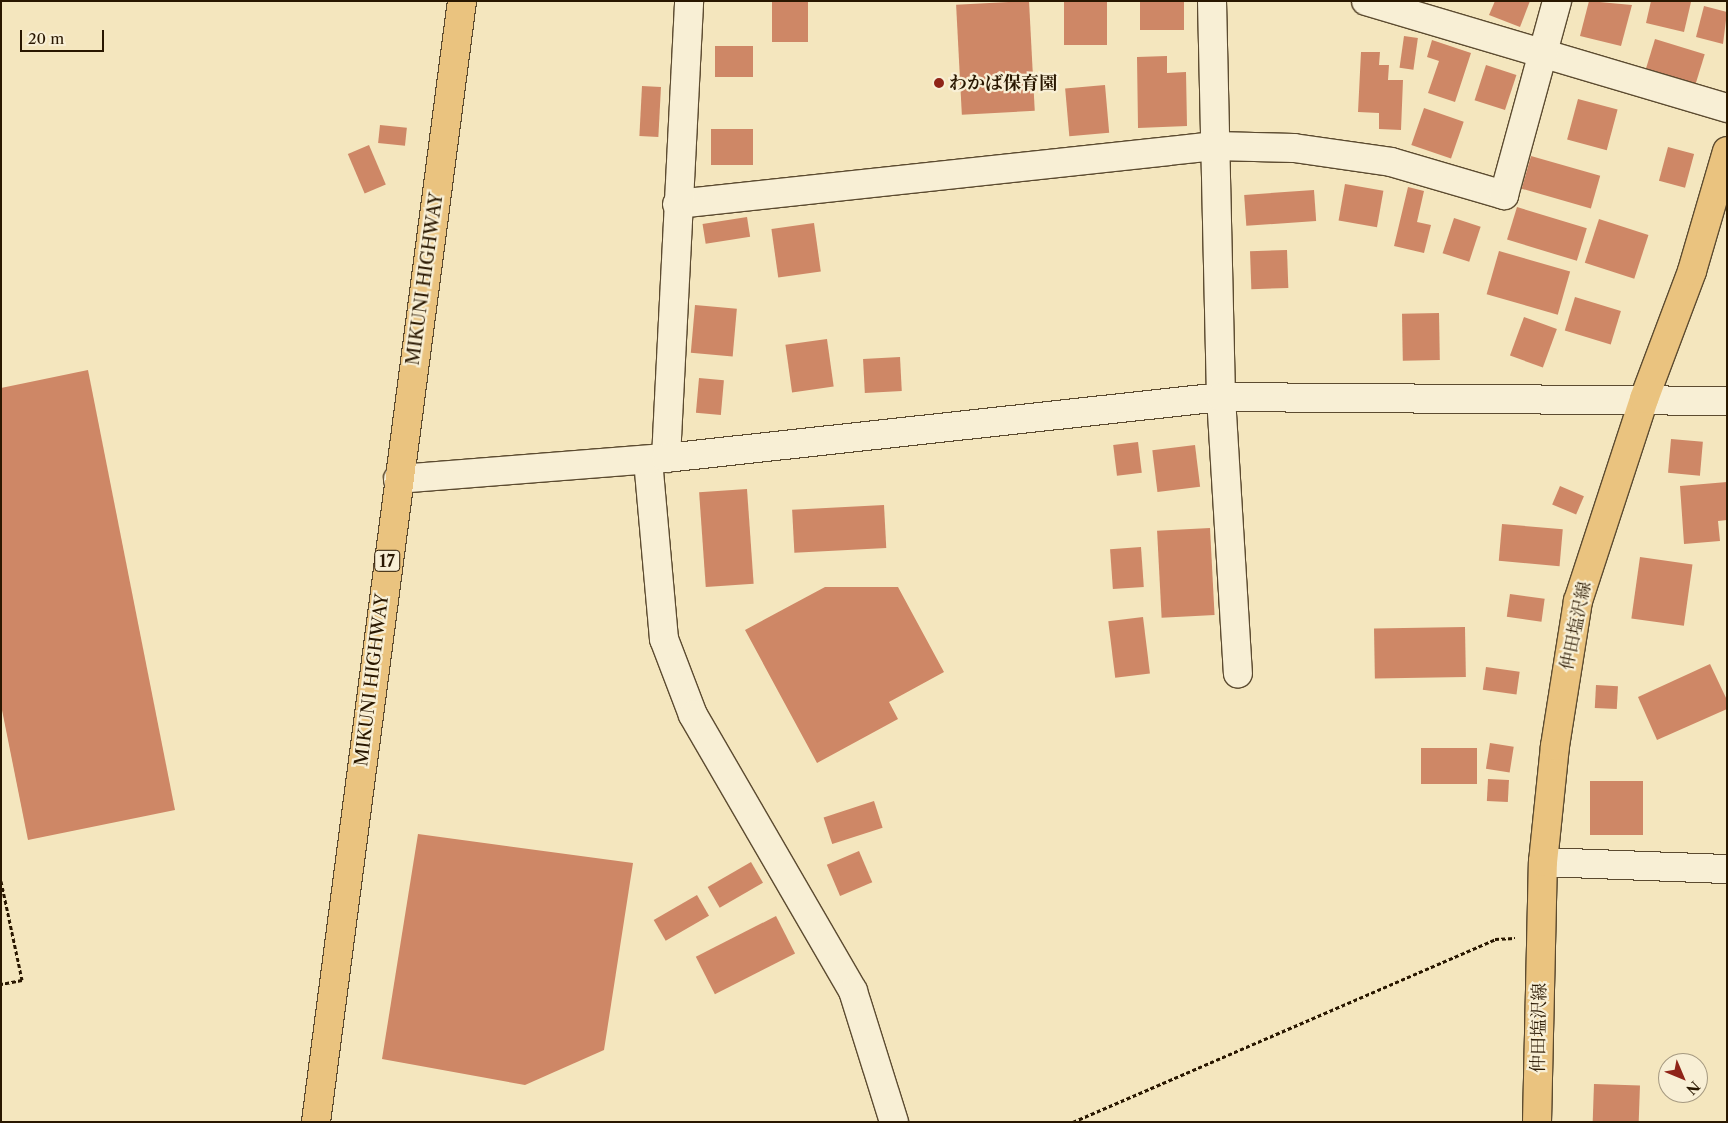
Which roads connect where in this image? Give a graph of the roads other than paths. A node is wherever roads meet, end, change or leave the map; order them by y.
1 (462, 1) edge
2 (688, 1) edge
3 (1212, 1) edge
4 (1366, 1) edge
5 (1557, 1) edge
6 (1394, 6) edge
7 (1541, 54) junction
8 (1727, 108) edge
9 (1215, 146) junction
10 (1727, 151) edge
11 (677, 204) junction
12 (1221, 397) junction
13 (1644, 400) junction
14 (1727, 401) edge
15 (657, 459) junction
16 (398, 479) junction
17 (1238, 673) dead end
18 (1543, 862) junction
19 (1727, 869) edge
20 (316, 1122) edge
21 (894, 1122) edge
22 (1537, 1122) edge

1 - 16 main road, MIKUNI HIGHWAY / 17
2 - 11 street
3 - 9 street
4 - 6 street
5 - 7 street
6 - 7 street
7 - 8 street
7 - 9 street
9 - 11 street
9 - 12 street
10 - 13 main road, 仲田塩沢線
11 - 15 street
12 - 13 street
12 - 15 street
12 - 17 street
13 - 14 street
13 - 18 main road, 仲田塩沢線
15 - 16 street
15 - 21 street
16 - 20 main road, MIKUNI HIGHWAY / 17
18 - 19 street
18 - 22 main road, 仲田塩沢線

